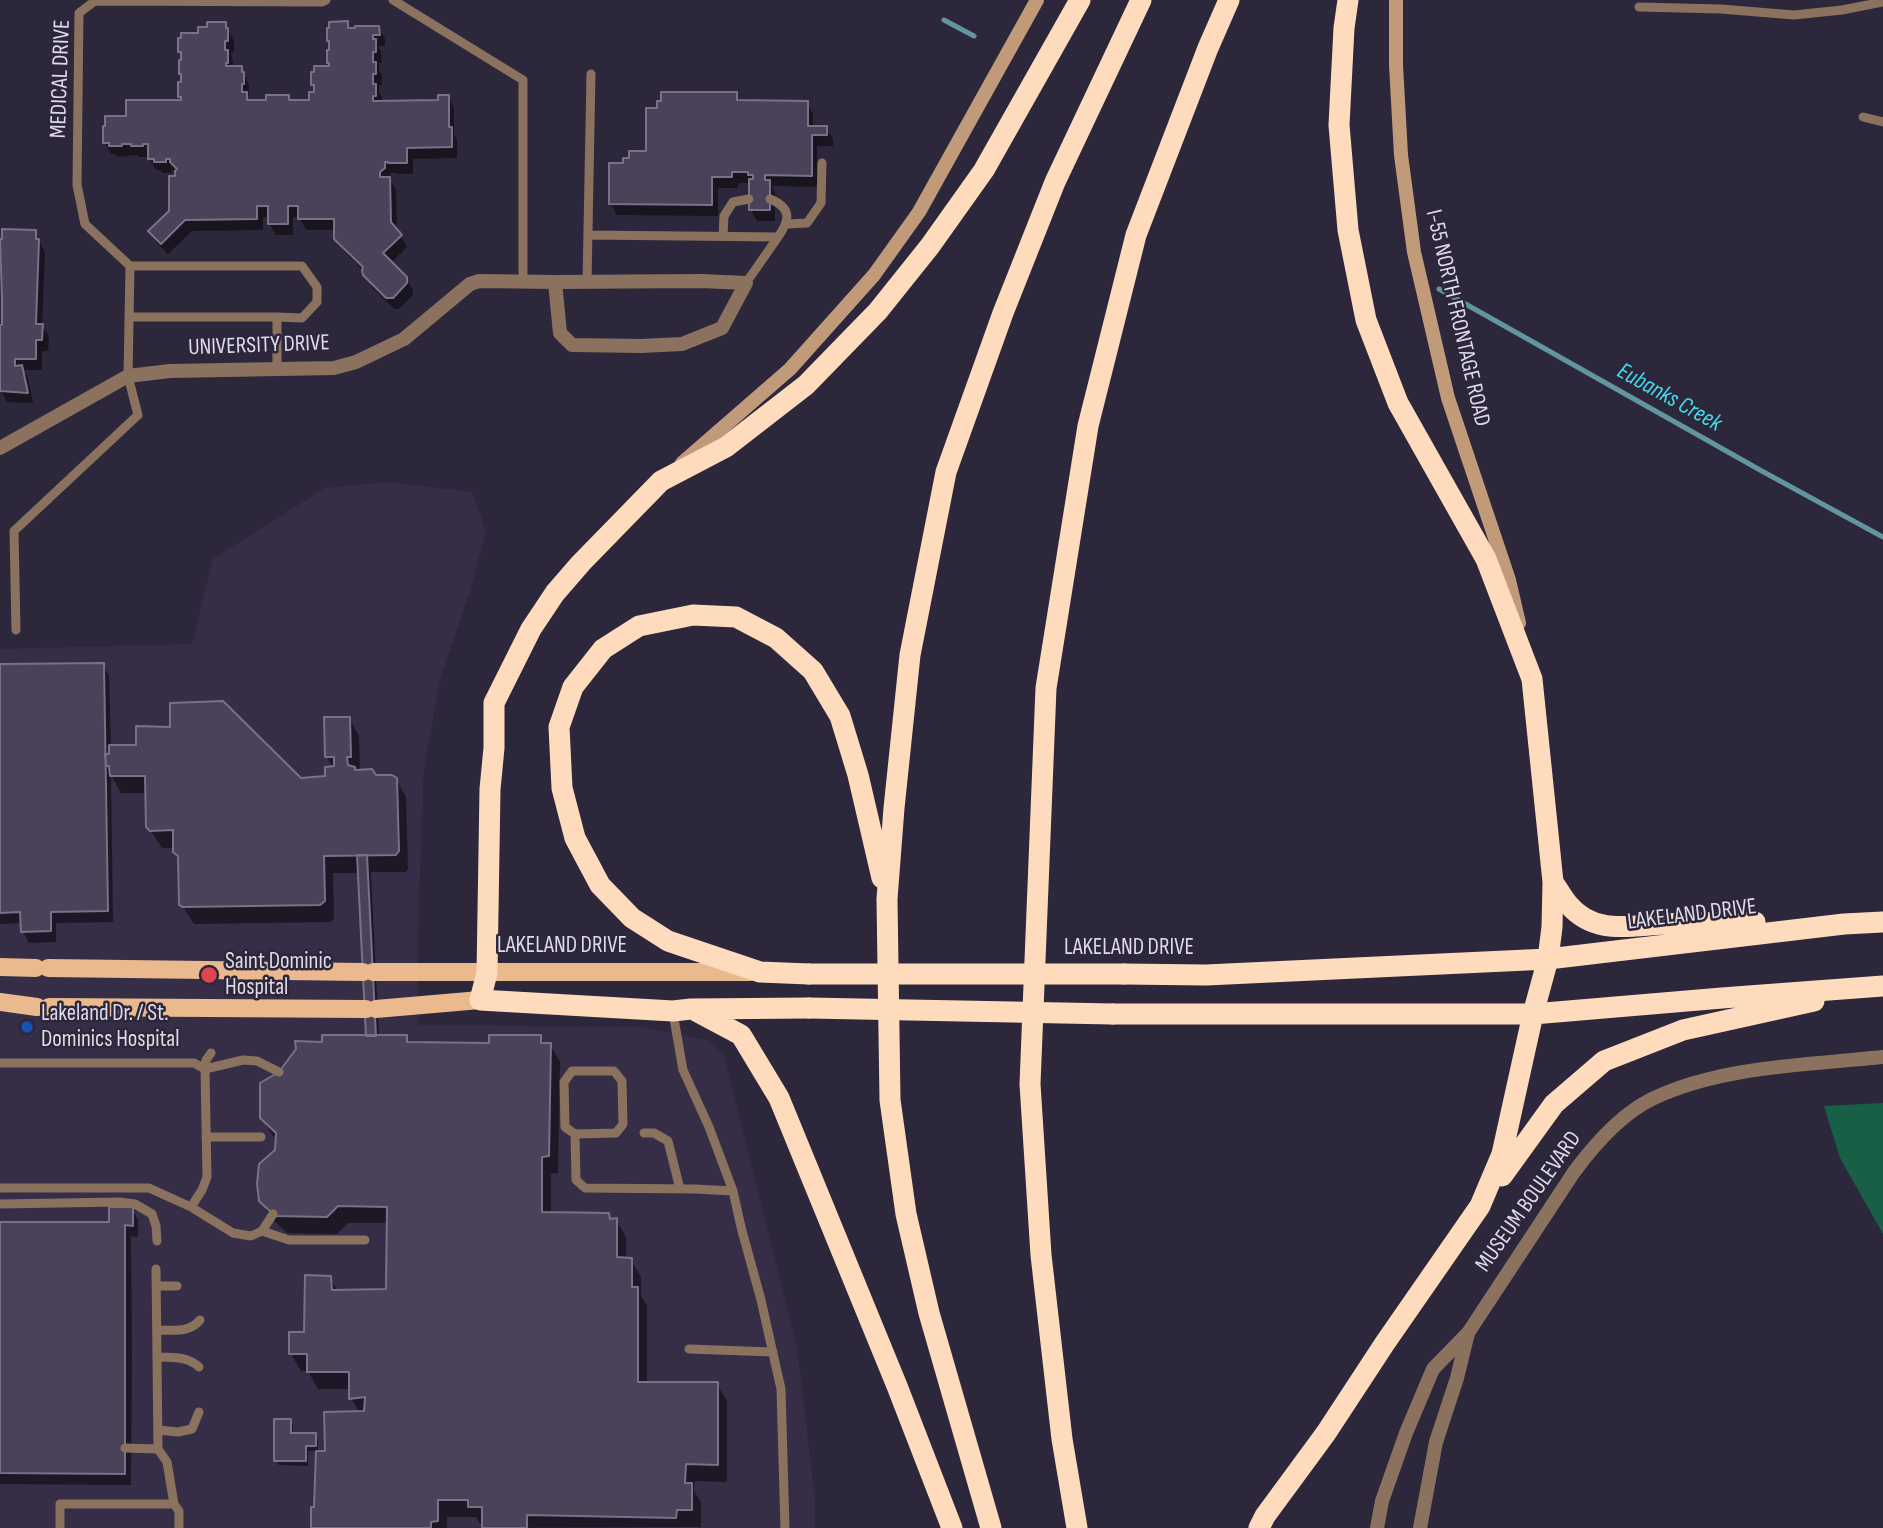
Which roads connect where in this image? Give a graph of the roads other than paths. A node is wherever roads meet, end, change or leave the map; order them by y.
1 (326, 0) edge
2 (393, 0) edge
3 (1037, 0) edge
4 (1080, 0) edge
5 (1141, 0) edge
6 (1229, 0) edge
7 (1348, 0) edge
8 (1396, 0) edge
9 (1883, 2) edge
10 (1639, 7) dead end
11 (591, 74) dead end
12 (1863, 117) dead end
13 (1883, 122) edge
14 (822, 163) dead end
15 (749, 198) dead end
16 (770, 198) dead end
17 (787, 224) junction
18 (589, 235) junction
19 (723, 236) junction
20 (778, 237) junction
21 (130, 266) junction
22 (523, 282) junction
23 (555, 282) junction
24 (587, 282) junction
25 (746, 283) junction
26 (129, 317) junction
27 (277, 317) junction
28 (277, 370) junction
29 (128, 376) junction
30 (0, 448) edge
31 (661, 481) junction
32 (16, 630) dead end
33 (1532, 679) junction
34 (1553, 882) junction
35 (887, 899) junction
36 (1883, 922) edge
37 (1844, 924) junction
38 (1548, 959) junction
39 (0, 967) edge
40 (760, 972) junction
41 (487, 973) junction
42 (1881, 986) edge
43 (480, 1000) junction
44 (0, 1003) edge
45 (682, 1010) junction
46 (1534, 1014) junction
47 (211, 1053) dead end
48 (1883, 1057) edge
49 (0, 1063) edge
50 (205, 1069) junction
51 (279, 1072) dead end
52 (644, 1133) dead end
53 (575, 1134) junction
54 (206, 1137) junction
55 (261, 1137) dead end
56 (0, 1188) edge
57 (680, 1189) junction
58 (733, 1191) junction
59 (0, 1204) edge
60 (1480, 1206) junction
61 (191, 1207) junction
62 (273, 1214) dead end
63 (262, 1231) junction
64 (365, 1240) dead end
65 (157, 1241) dead end
66 (156, 1269) dead end
67 (158, 1286) junction
68 (177, 1286) dead end
69 (200, 1320) dead end
70 (158, 1330) junction
71 (1468, 1333) junction
72 (689, 1349) dead end
73 (773, 1352) junction
74 (158, 1357) junction
75 (199, 1367) dead end
76 (199, 1412) dead end
77 (158, 1430) junction
78 (125, 1448) dead end
79 (158, 1449) junction
80 (174, 1504) junction
81 (60, 1528) edge
82 (179, 1528) edge
83 (785, 1528) edge
84 (952, 1528) edge
85 (991, 1528) edge
86 (1077, 1528) edge
87 (1259, 1528) edge
88 (1377, 1528) edge
89 (1420, 1528) edge

1 - 21 lane, MEDICAL DRIVE
2 - 22 lane
3 - 31 street
4 - 31 highway
5 - 35 highway
6 - 86 highway
7 - 33 highway
8 - 33 street, I-55 NORTH FRONTAGE ROAD
9 - 10 lane
11 - 18 lane
12 - 13 lane
14 - 17 lane
15 - 19 lane
16 - 17 lane
17 - 20 lane
18 - 19 lane
18 - 24 lane
19 - 20 lane
20 - 25 lane
21 - 26 lane
21 - 27 lane
22 - 23 street, UNIVERSITY DRIVE
22 - 28 street, UNIVERSITY DRIVE
23 - 24 street, UNIVERSITY DRIVE
23 - 25 street
24 - 25 street, UNIVERSITY DRIVE
26 - 27 lane
26 - 29 lane
27 - 28 lane
28 - 29 street, UNIVERSITY DRIVE
29 - 30 street, UNIVERSITY DRIVE
29 - 32 lane
31 - 41 highway
33 - 34 highway
34 - 37 highway
34 - 38 highway
35 - 40 highway
35 - 85 highway
36 - 37 highway, LAKELAND DRIVE
37 - 38 highway, LAKELAND DRIVE
38 - 40 highway, LAKELAND DRIVE, bridge
38 - 46 highway
39 - 41 main road, LAKELAND DRIVE
40 - 41 main road, LAKELAND DRIVE
41 - 43 highway
42 - 46 highway
42 - 60 highway
43 - 44 main road
43 - 45 highway
45 - 46 highway, bridge
45 - 58 lane
45 - 84 highway
46 - 60 highway
47 - 50 lane
48 - 71 street, MUSEUM BOULEVARD
49 - 50 lane
50 - 51 lane
50 - 54 lane
52 - 57 lane
53 - 53 lane
53 - 57 lane
54 - 55 lane
54 - 61 lane
56 - 61 lane
57 - 58 lane
58 - 73 lane
59 - 65 lane
60 - 87 highway
61 - 63 lane
62 - 63 lane
63 - 64 lane
66 - 67 lane
67 - 68 lane
67 - 70 lane
69 - 70 lane
70 - 74 lane
71 - 88 street, MUSEUM BOULEVARD
71 - 89 street, MUSEUM BOULEVARD
72 - 73 lane
73 - 83 lane
74 - 75 lane
74 - 77 lane
76 - 77 lane
77 - 79 lane
78 - 79 lane
79 - 80 lane
80 - 81 lane
80 - 82 lane

